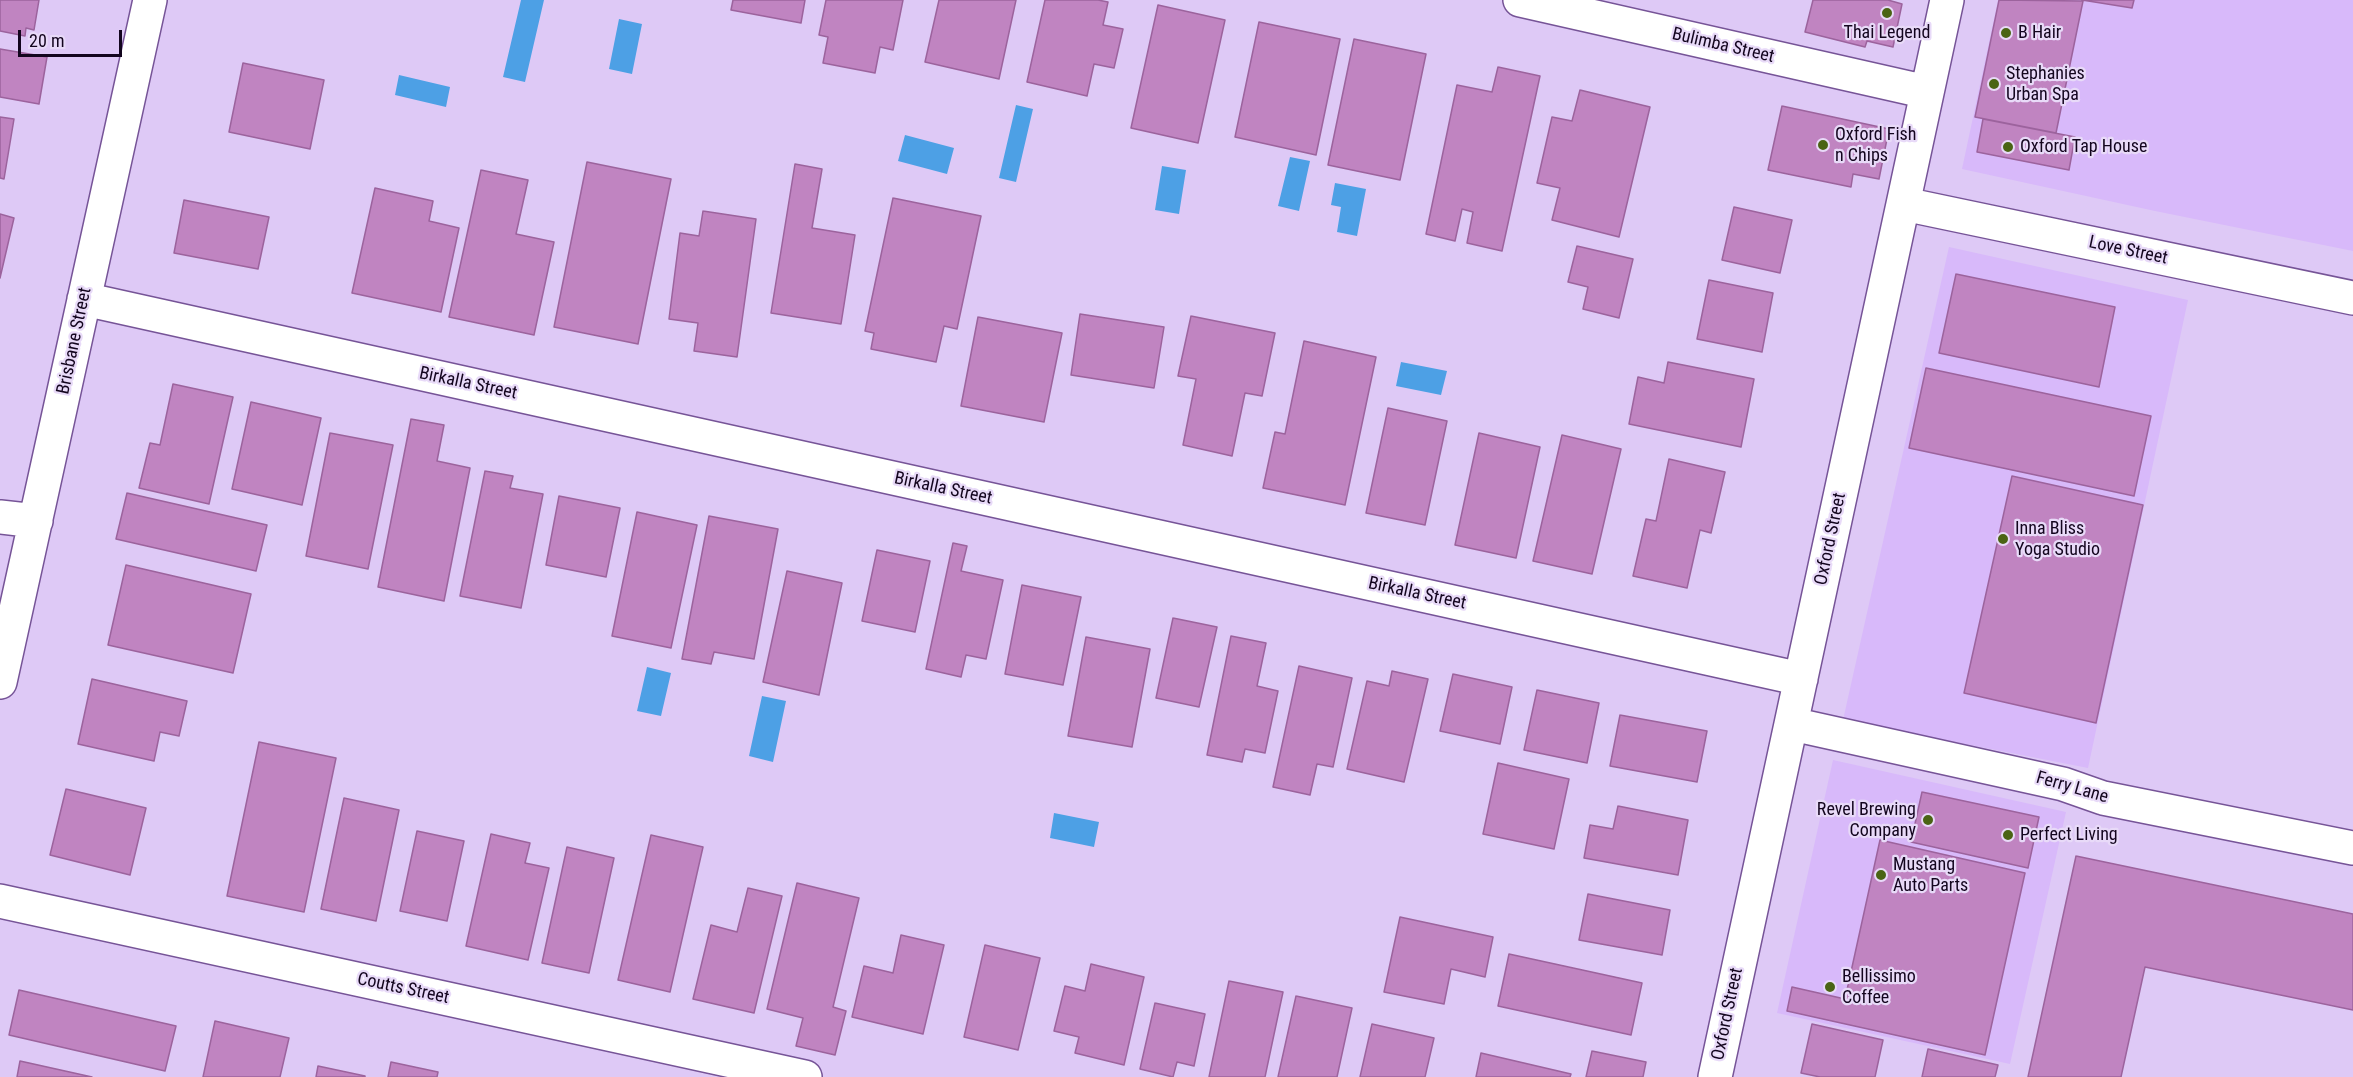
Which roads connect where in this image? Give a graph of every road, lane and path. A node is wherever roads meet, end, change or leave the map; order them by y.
1 (150, 0) edge
2 (1520, 0) edge
3 (1947, 0) edge
4 (1927, 92) junction
5 (1904, 204) junction
6 (2353, 298) edge
7 (84, 299) junction
8 (0, 517) edge
9 (36, 521) junction
10 (1801, 680) junction
11 (0, 682) edge
12 (1792, 724) junction
13 (2353, 848) edge
14 (0, 901) edge
15 (806, 1077) edge
16 (1715, 1077) edge

1 - 7 street, Brisbane Street
2 - 4 street, Bulimba Street
3 - 4 street, Oxford Street
4 - 5 street, Oxford Street
5 - 6 street, Love Street
5 - 10 street, Oxford Street
7 - 9 street, Brisbane Street
7 - 10 street, Birkalla Street
8 - 9 street
9 - 11 street, Brisbane Street
10 - 12 street, Oxford Street
12 - 13 street, Ferry Lane
12 - 16 street, Oxford Street
14 - 15 street, Coutts Street

